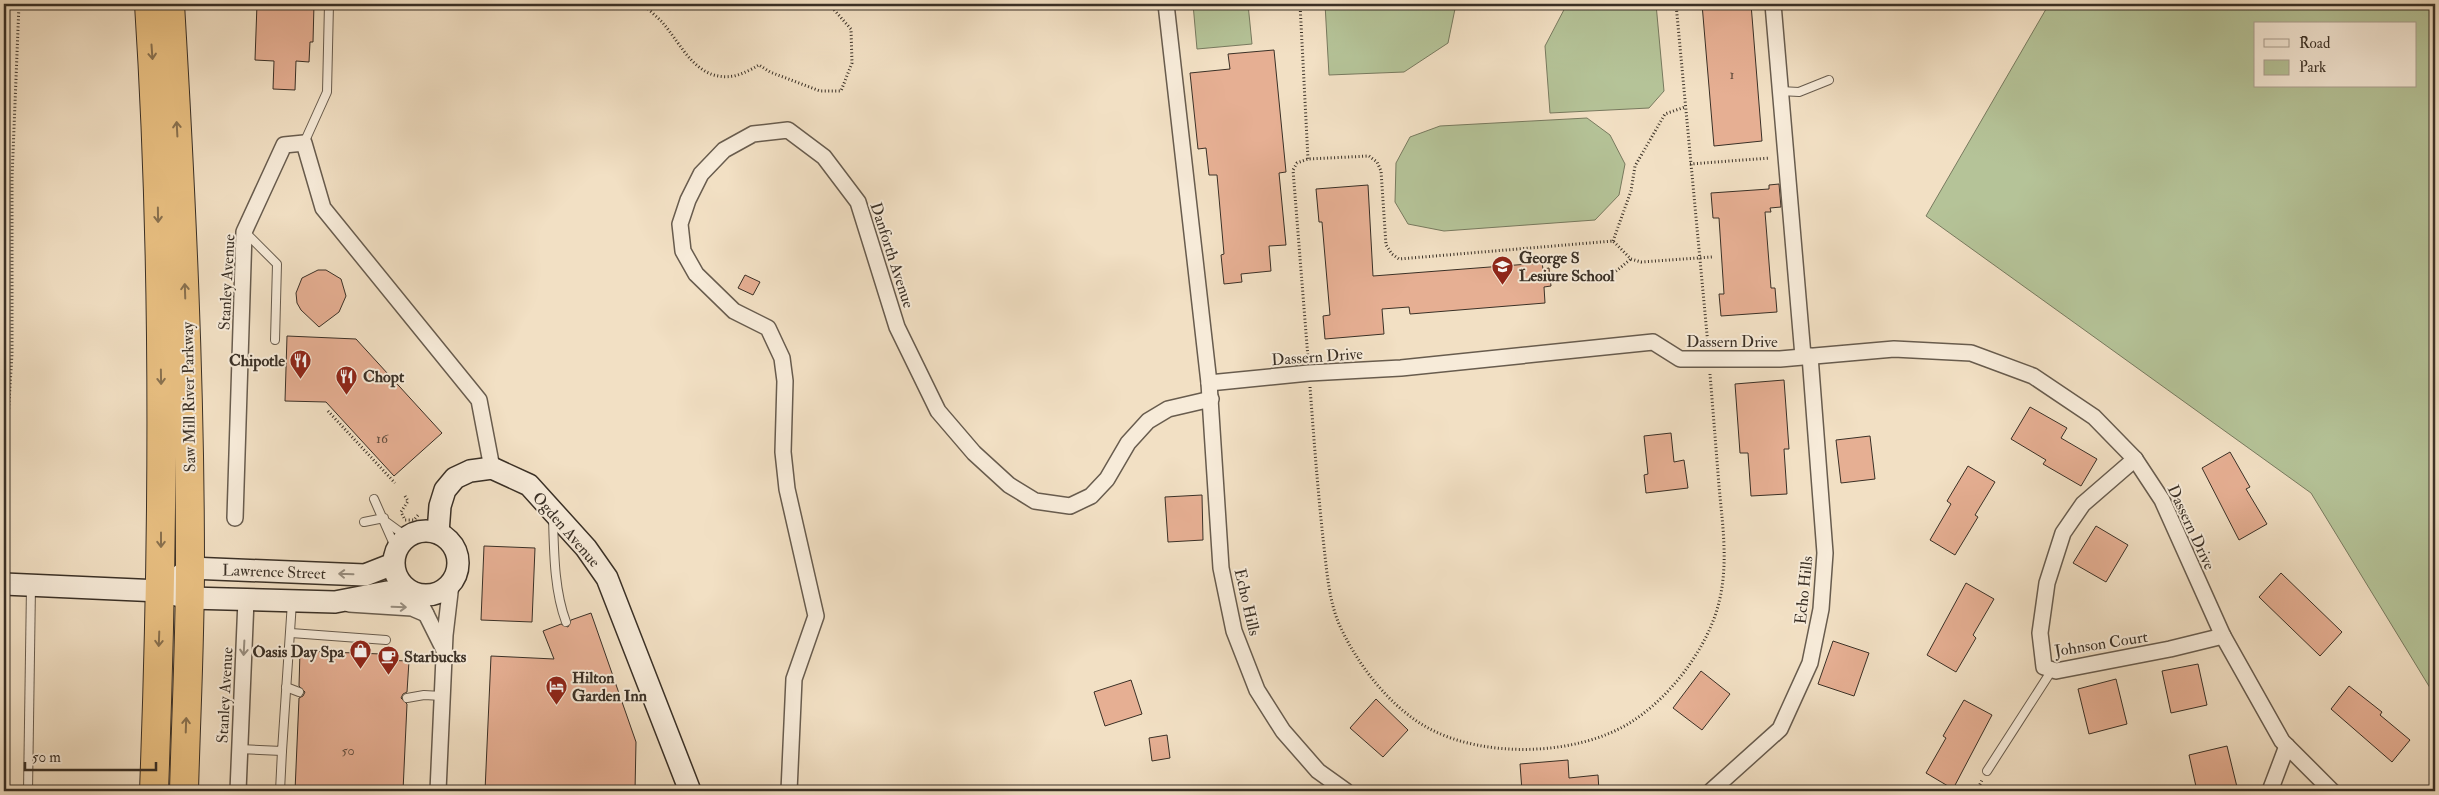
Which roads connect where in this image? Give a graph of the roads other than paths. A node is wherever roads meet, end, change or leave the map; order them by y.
1 (149, 4) edge
2 (170, 4) edge
3 (328, 4) edge
4 (1166, 4) edge
5 (1773, 4) edge
6 (1829, 80) dead end
7 (1780, 92) junction
8 (304, 144) junction
9 (244, 232) junction
10 (275, 340) dead end
11 (1806, 356) junction
12 (1210, 383) junction
13 (1211, 399) junction
14 (2134, 459) junction
15 (492, 468) junction
16 (374, 499) dead end
17 (552, 510) junction
18 (236, 518) dead end
19 (384, 520) junction
20 (364, 522) dead end
21 (438, 533) junction
22 (399, 550) junction
23 (190, 568) junction
24 (4, 584) edge
25 (451, 584) junction
26 (31, 586) junction
27 (160, 590) junction
28 (190, 598) junction
29 (246, 600) junction
30 (292, 600) junction
31 (419, 601) junction
32 (566, 622) dead end
33 (291, 633) junction
34 (2223, 636) junction
35 (386, 640) dead end
36 (445, 652) junction
37 (2052, 670) junction
38 (286, 687) junction
39 (299, 692) dead end
40 (442, 696) junction
41 (407, 698) dead end
42 (2287, 746) junction
43 (239, 750) junction
44 (282, 751) junction
45 (1987, 771) dead end
46 (28, 791) edge
47 (154, 791) edge
48 (184, 791) edge
49 (238, 791) edge
50 (280, 791) edge
51 (438, 791) edge
52 (690, 791) edge
53 (789, 791) edge
54 (1346, 791) edge
55 (1712, 791) edge
56 (2270, 791) edge
57 (2332, 791) edge

1 -> 27 highway, Saw Mill River Parkway
23 -> 2 highway, Saw Mill River Parkway
3 - 8 lane
4 - 12 street
5 - 7 street, Dassern Drive
6 - 7 lane
7 - 11 street, Dassern Drive
8 - 9 street, Stanley Avenue
8 - 15 street
9 - 10 lane
9 - 18 street, Stanley Avenue
11 - 12 street, Dassern Drive
11 - 14 street, Dassern Drive
11 - 55 street, Echo Hills
12 - 13 street, Echo Hills
13 - 53 street, Danforth Avenue
13 - 54 street, Echo Hills
14 - 34 street, Dassern Drive
14 - 37 street, Johnson Court
15 - 17 street, Ogden Avenue
15 - 21 street
16 - 19 lane
17 - 32 lane
17 - 52 street, Ogden Avenue
19 - 20 lane
19 - 22 lane
19 - 22 lane
21 - 22 street
21 - 25 street
22 -> 23 street, Lawrence Street
22 - 31 street
23 - 27 street
23 - 28 highway, Saw Mill River Parkway
24 - 26 street, Lawrence Street
25 - 31 street
25 - 36 street
26 - 27 street, Lawrence Street
26 - 46 lane
27 - 28 street, Lawrence Street
27 -> 47 highway, Saw Mill River Parkway
28 - 29 street, Lawrence Street
48 -> 28 highway, Saw Mill River Parkway
29 - 30 street, Lawrence Street
29 -> 43 street, Stanley Avenue
30 -> 31 street, Lawrence Street
30 - 33 lane
31 - 36 street
33 - 35 lane
33 - 38 lane
34 - 37 street, Johnson Court
34 - 42 street, Dassern Drive
36 - 40 street
37 - 45 lane
38 - 39 lane
38 - 44 lane
40 - 41 lane
40 - 51 street
42 - 56 street
42 - 57 street, Dassern Drive
43 - 44 lane
43 - 49 street, Stanley Avenue
44 - 50 lane

